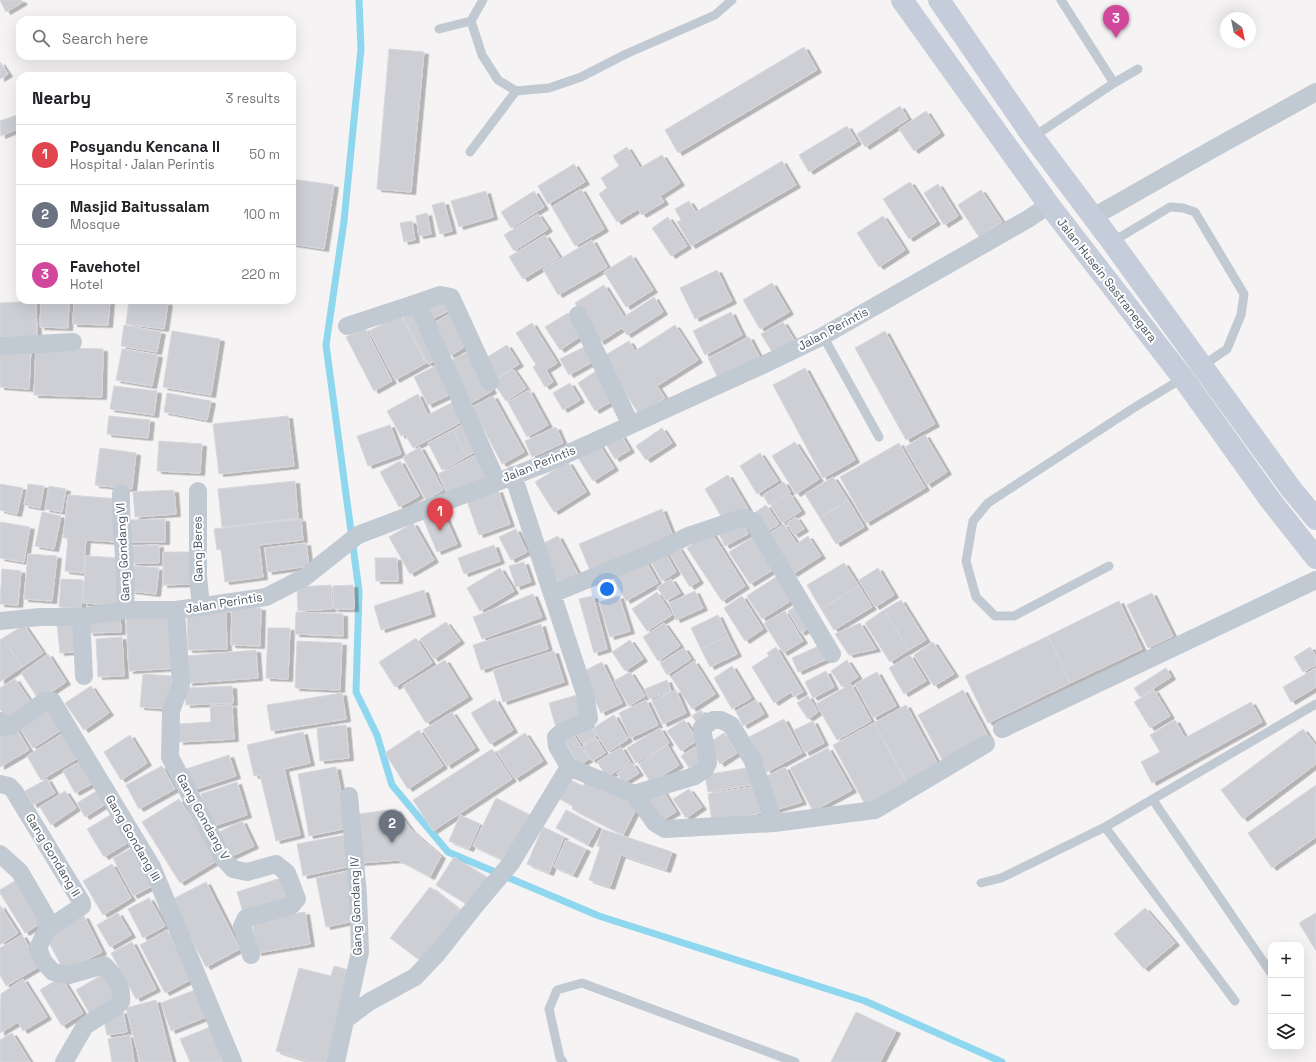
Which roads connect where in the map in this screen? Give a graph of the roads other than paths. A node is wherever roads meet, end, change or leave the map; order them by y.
1 (483, 0) edge
2 (732, 0) edge
3 (902, 0) edge
4 (939, 0) edge
5 (1061, 0) edge
6 (471, 21) junction
7 (438, 29) dead end
8 (1138, 70) dead end
9 (1114, 83) junction
10 (516, 91) junction
11 (1316, 92) edge
12 (1042, 131) junction
13 (470, 152) dead end
14 (1049, 204) junction
15 (1093, 217) junction
16 (1112, 242) junction
17 (417, 303) junction
18 (578, 315) dead end
19 (347, 326) dead end
20 (823, 336) junction
21 (72, 342) dead end
22 (0, 346) edge
23 (1202, 366) junction
24 (1182, 378) junction
25 (490, 382) dead end
26 (631, 425) junction
27 (879, 437) dead end
28 (505, 478) junction
29 (198, 491) dead end
30 (121, 493) dead end
31 (1316, 519) edge
32 (1316, 558) edge
33 (1110, 566) dead end
34 (1316, 580) edge
35 (552, 594) junction
36 (201, 607) junction
37 (125, 610) junction
38 (176, 610) junction
39 (81, 617) junction
40 (0, 621) edge
41 (832, 654) dead end
42 (84, 676) dead end
43 (1316, 704) edge
44 (0, 721) edge
45 (1002, 729) dead end
46 (986, 744) dead end
47 (569, 767) junction
48 (0, 784) edge
49 (634, 794) junction
50 (349, 796) dead end
51 (1153, 800) junction
52 (774, 823) junction
53 (1105, 827) junction
54 (0, 854) edge
55 (981, 883) dead end
56 (47, 929) junction
57 (251, 955) dead end
58 (1268, 969) edge
59 (1235, 1001) dead end
60 (345, 1020) junction
61 (64, 1062) edge
62 (233, 1062) edge
63 (336, 1062) edge
64 (563, 1062) edge
65 (795, 1062) edge

1 - 6 lane
2 - 10 lane
3 - 14 main road, Jalan Husein Sastranegara
4 - 12 main road, Jalan Husein Sastranegara
5 - 9 lane
6 - 7 lane
6 - 10 lane
8 - 9 lane
9 - 12 lane
10 - 13 lane
11 - 15 street
12 - 15 main road, Jalan Husein Sastranegara
14 - 20 street, Jalan Perintis
14 - 24 main road, Jalan Husein Sastranegara
15 - 16 main road, Jalan Husein Sastranegara
16 - 23 main road, Jalan Husein Sastranegara
16 - 23 lane
17 - 19 street
17 - 25 street
17 - 28 street
18 - 26 street
20 - 26 street, Jalan Perintis
20 - 27 lane
21 - 22 street
23 - 31 main road, Jalan Husein Sastranegara
24 - 32 main road, Jalan Husein Sastranegara
24 - 33 lane
26 - 28 street, Jalan Perintis
28 - 35 street
28 - 36 street, Jalan Perintis
29 - 36 street, Gang Beres
30 - 37 street, Gang Gondang VI
34 - 45 street
35 - 41 street
35 - 47 street
36 - 38 street, Jalan Perintis
37 - 38 street, Jalan Perintis
37 - 39 street, Jalan Perintis
38 - 57 street, Gang Gondang V
39 - 40 street, Jalan Perintis
39 - 42 street
43 - 51 lane
44 - 62 street, Gang Gondang III
46 - 52 street
47 - 49 street
47 - 60 street
48 - 56 street, Gang Gondang II
49 - 52 street
49 - 52 street
50 - 60 street, Gang Gondang IV
51 - 53 lane
51 - 58 lane
53 - 55 lane
53 - 59 lane
54 - 56 street
56 - 61 street
60 - 63 street, Gang Gondang IV
64 - 65 lane

